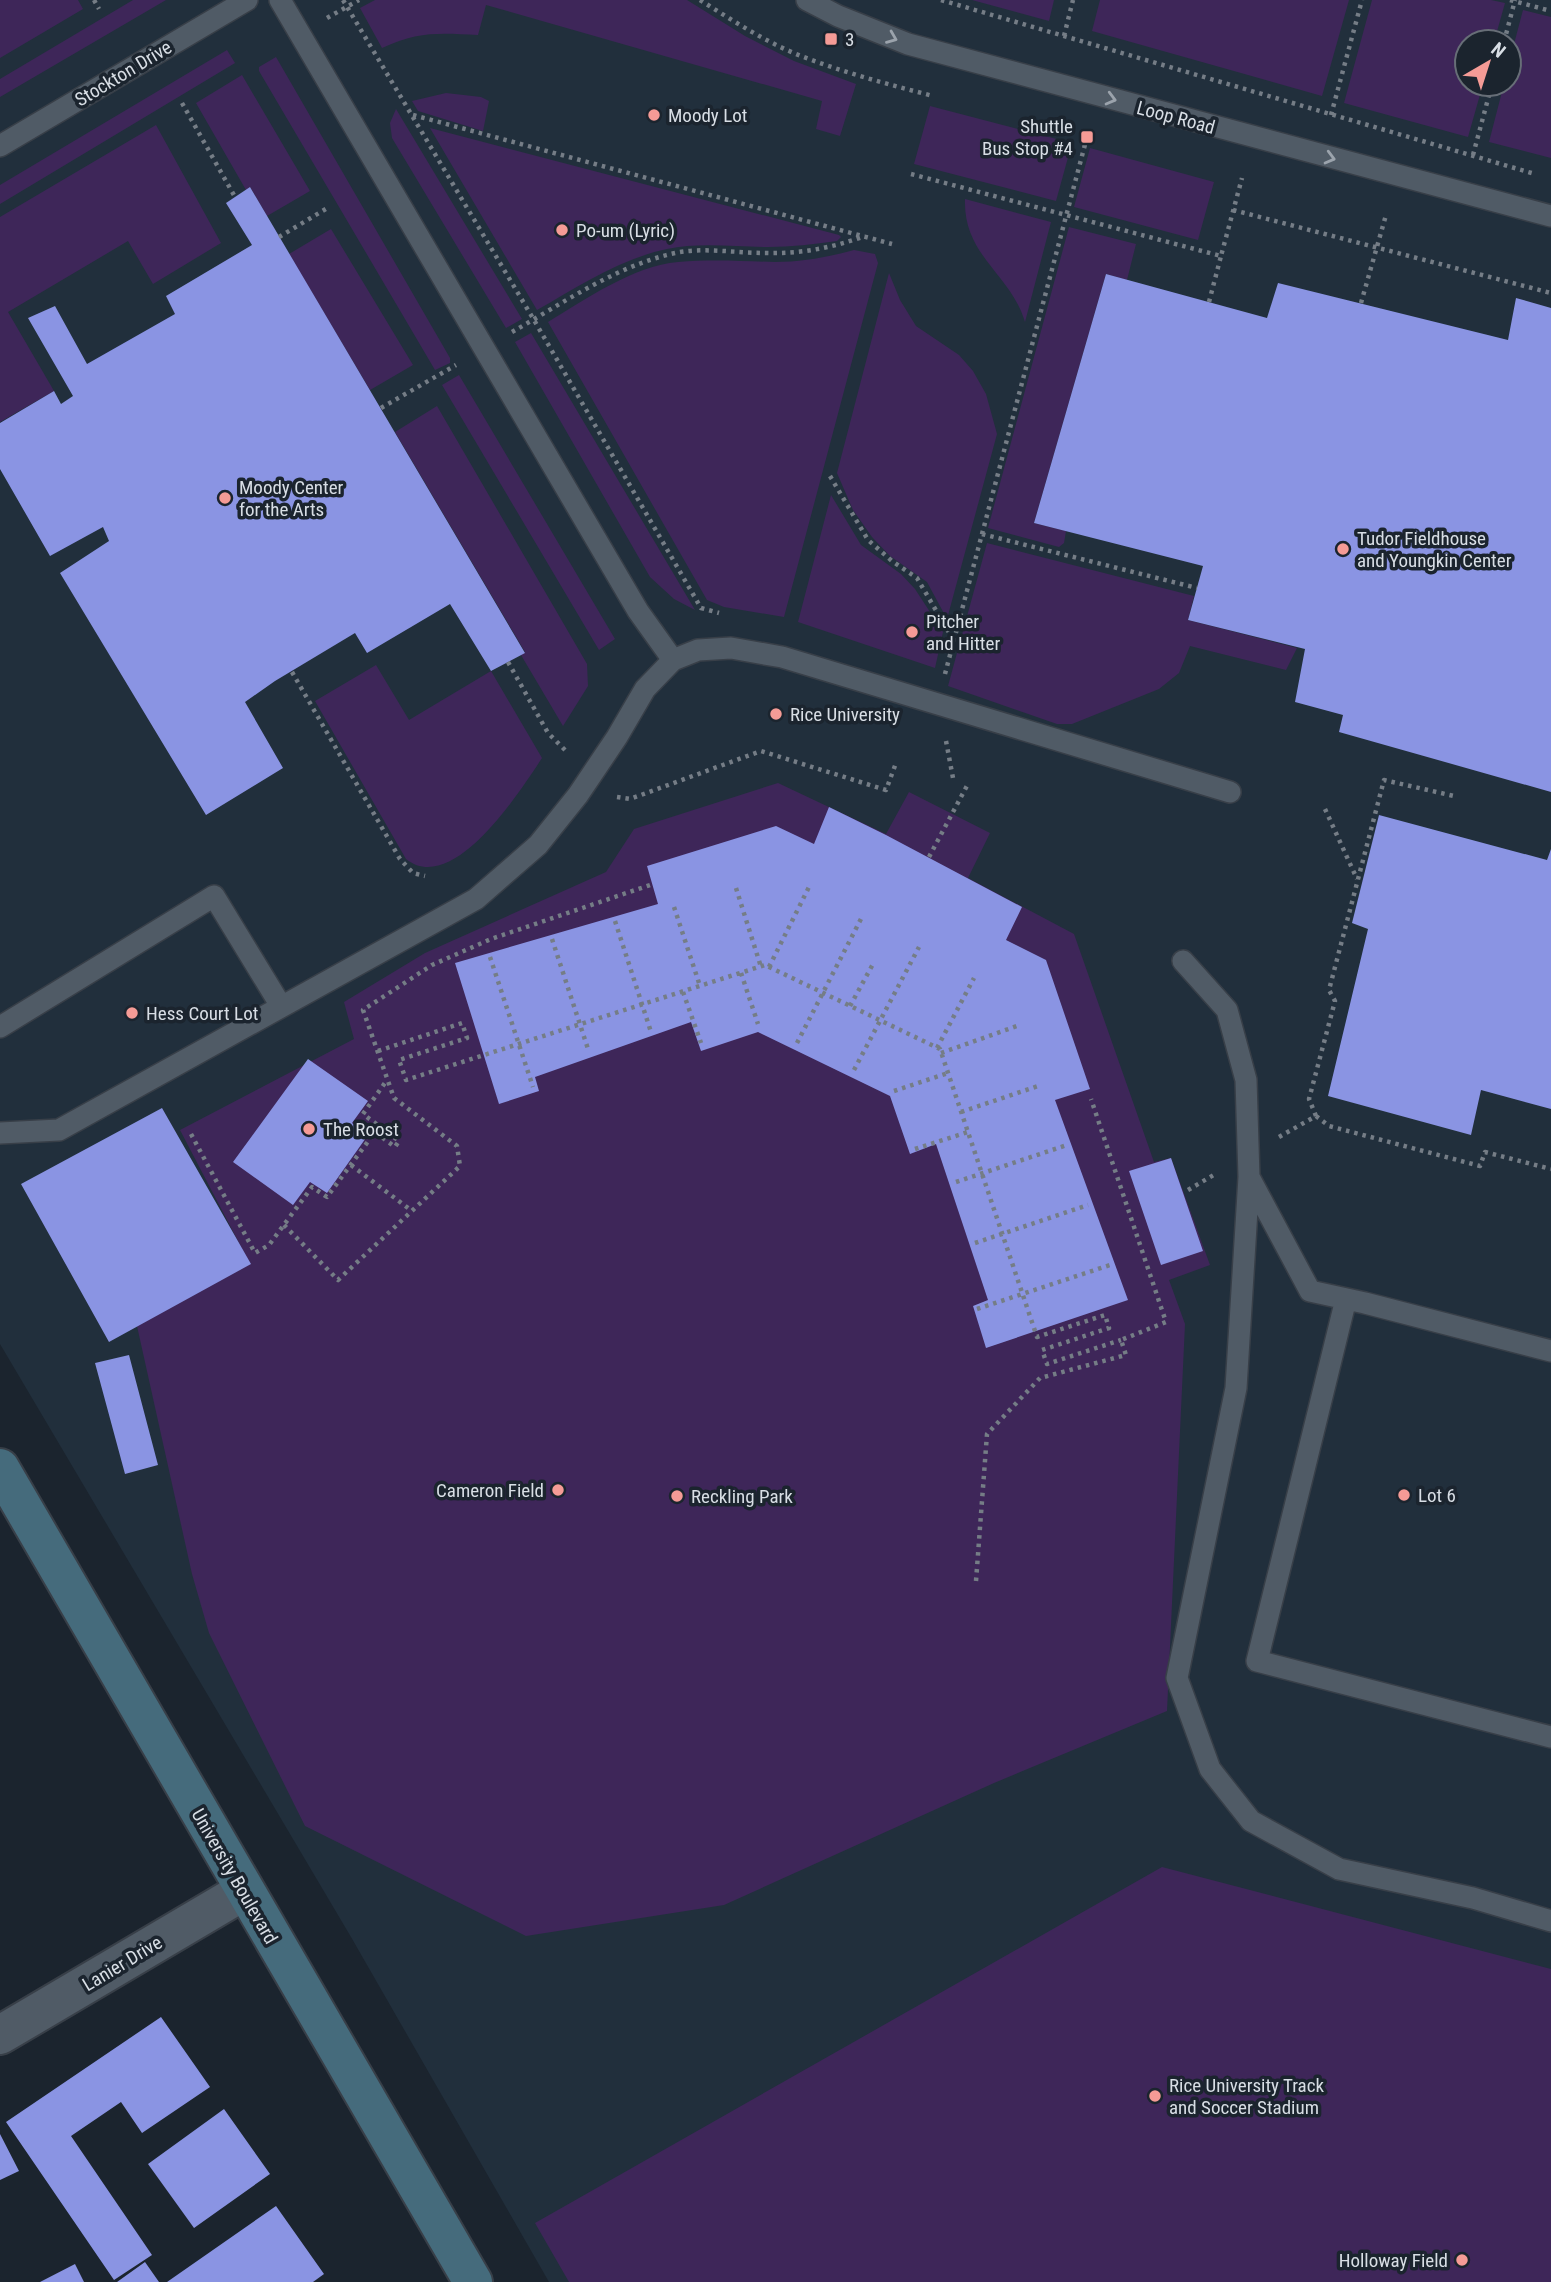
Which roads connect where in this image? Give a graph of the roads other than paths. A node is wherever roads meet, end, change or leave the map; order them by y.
1 (247, 0) edge
2 (280, 0) edge
3 (807, 0) edge
4 (0, 146) edge
5 (1551, 216) edge
6 (673, 660) junction
7 (1230, 792) dead end
8 (1183, 961) dead end
9 (281, 1006) junction
10 (0, 1027) edge
11 (0, 1133) edge
12 (1248, 1166) junction
13 (1346, 1299) junction
14 (1551, 1351) edge
15 (0, 1468) edge
16 (1551, 1737) edge
17 (244, 1891) junction
18 (1551, 1921) edge
19 (0, 2035) edge
20 (473, 2282) edge

1 - 4 lane, Stockton Drive
2 - 6 lane
3 -> 5 lane, Loop Road
6 - 7 lane
6 - 9 lane
8 - 12 lane
9 - 10 lane
9 - 11 lane
12 - 13 lane
12 - 18 lane
13 - 14 lane
13 - 16 lane
15 - 17 main road, University Boulevard
17 - 19 street, Lanier Drive
17 - 20 main road, University Boulevard

